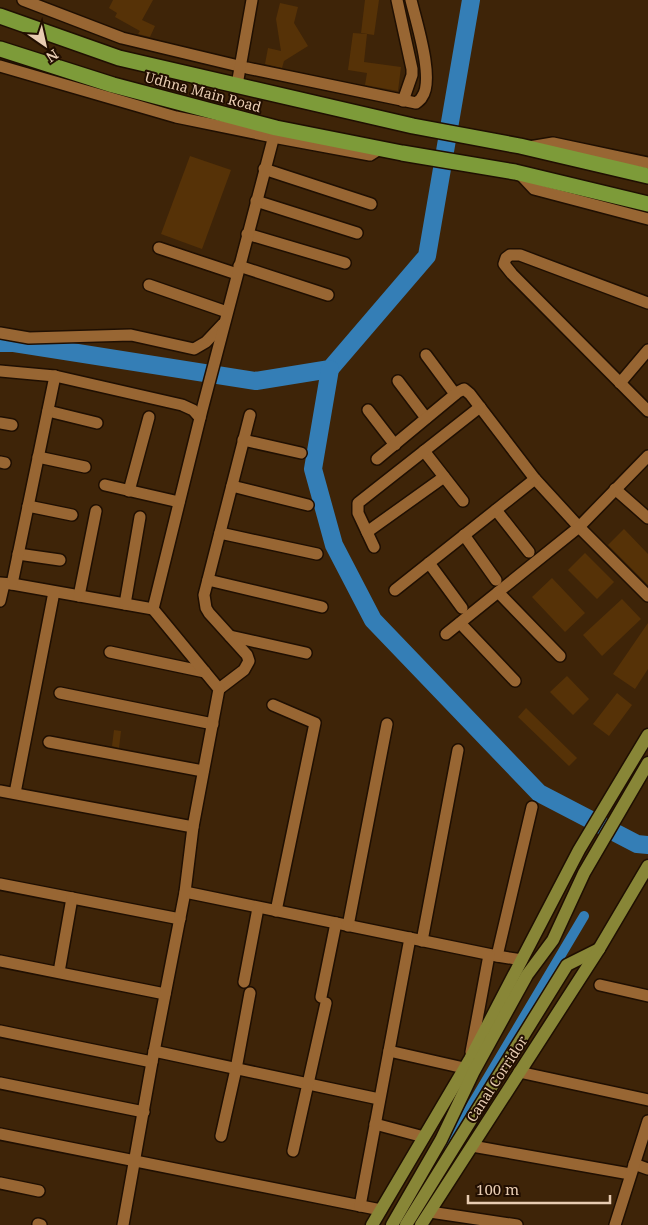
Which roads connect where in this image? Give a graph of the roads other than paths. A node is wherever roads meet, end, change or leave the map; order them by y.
1 (23, 0) edge
2 (252, 0) edge
3 (397, 0) edge
4 (411, 0) edge
5 (0, 16) edge
6 (0, 49) edge
7 (0, 66) edge
8 (241, 67) junction
9 (237, 85) junction
10 (403, 101) junction
11 (274, 132) junction
12 (522, 147) junction
13 (648, 163) edge
14 (264, 169) junction
15 (517, 173) junction
16 (648, 176) edge
17 (256, 201) junction
18 (371, 204) dead end
19 (648, 204) edge
20 (648, 219) edge
21 (357, 233) dead end
22 (247, 234) junction
23 (159, 248) dead end
24 (345, 263) dead end
25 (238, 270) junction
26 (149, 284) dead end
27 (328, 295) dead end
28 (648, 303) edge
29 (226, 318) junction
30 (0, 333) edge
31 (648, 350) edge
32 (426, 355) dead end
33 (0, 371) edge
34 (55, 376) junction
35 (398, 381) dead end
36 (620, 383) junction
37 (455, 394) junction
38 (480, 408) junction
39 (368, 410) dead end
40 (48, 411) junction
41 (648, 411) edge
42 (201, 414) junction
43 (250, 415) dead end
44 (149, 417) dead end
45 (426, 418) junction
46 (97, 423) dead end
47 (243, 440) junction
48 (394, 445) junction
49 (424, 451) junction
50 (301, 453) dead end
51 (648, 456) edge
52 (38, 457) junction
53 (377, 458) dead end
54 (85, 467) dead end
55 (444, 477) junction
56 (535, 479) junction
57 (104, 485) dead end
58 (232, 486) junction
59 (615, 489) junction
60 (129, 490) junction
61 (463, 500) dead end
62 (179, 502) junction
63 (308, 505) dead end
64 (28, 506) junction
65 (496, 510) junction
66 (96, 511) dead end
67 (72, 515) dead end
68 (140, 517) dead end
69 (648, 518) edge
70 (579, 527) junction
71 (367, 532) junction
72 (220, 533) junction
73 (464, 536) junction
74 (374, 547) dead end
75 (529, 552) dead end
76 (18, 554) junction
77 (317, 554) dead end
78 (60, 560) dead end
79 (429, 563) junction
80 (208, 580) junction
81 (5, 584) edge
82 (497, 586) junction
83 (395, 590) dead end
84 (54, 592) junction
85 (79, 596) junction
86 (648, 596) edge
87 (0, 602) edge
88 (125, 604) junction
89 (322, 607) dead end
90 (462, 608) dead end
91 (153, 609) junction
92 (460, 623) junction
93 (446, 634) dead end
94 (230, 636) junction
95 (110, 652) dead end
96 (306, 654) dead end
97 (560, 656) dead end
98 (205, 672) junction
99 (515, 681) dead end
100 (219, 689) junction
101 (60, 693) dead end
102 (274, 705) dead end
103 (212, 724) junction
104 (387, 724) dead end
105 (648, 735) edge
106 (48, 742) dead end
107 (458, 750) dead end
108 (648, 763) edge
109 (203, 771) junction
110 (0, 791) edge
111 (15, 793) junction
112 (532, 807) dead end
113 (193, 826) junction
114 (648, 866) edge
115 (0, 884) edge
116 (185, 892) junction
117 (72, 898) junction
118 (258, 908) junction
119 (276, 911) junction
120 (180, 919) junction
121 (336, 923) junction
122 (540, 925) junction
123 (348, 926) junction
124 (416, 940) junction
125 (553, 940) junction
126 (599, 949) junction
127 (493, 956) junction
128 (522, 960) junction
129 (0, 961) edge
130 (59, 972) junction
131 (244, 982) dead end
132 (600, 985) dead end
133 (250, 993) dead end
134 (165, 994) junction
135 (648, 996) edge
136 (0, 1031) edge
137 (388, 1051) junction
138 (153, 1056) junction
139 (467, 1064) junction
140 (236, 1069) junction
141 (519, 1072) junction
142 (0, 1084) edge
143 (308, 1084) junction
144 (379, 1099) junction
145 (648, 1100) edge
146 (144, 1112) junction
147 (648, 1121) edge
148 (375, 1124) junction
149 (0, 1134) edge
150 (220, 1136) dead end
151 (424, 1137) junction
152 (472, 1146) junction
153 (293, 1151) dead end
154 (136, 1161) junction
155 (632, 1169) junction
156 (648, 1169) edge
157 (0, 1183) edge
158 (40, 1191) dead end
159 (360, 1206) junction
160 (381, 1210) junction
161 (430, 1212) junction
162 (123, 1225) edge
163 (372, 1225) edge
164 (392, 1225) edge
165 (406, 1225) edge
166 (421, 1225) edge
167 (517, 1225) edge
168 (615, 1225) edge

1 - 8 street
2 - 8 street
3 - 10 street
4 - 10 street
5 - 9 highway
6 - 11 highway, Udhna Main Road
7 - 11 street
8 - 9 street
8 - 10 street
9 - 12 highway
11 - 14 street
11 - 15 highway, Udhna Main Road
12 - 13 street
12 - 16 highway
14 - 17 street
14 - 18 street
15 - 19 highway
15 - 20 street
17 - 21 street
17 - 22 street
22 - 24 street
22 - 25 street
23 - 25 street
25 - 27 street
25 - 29 street
26 - 29 street
28 - 36 street
29 - 30 street
29 - 42 street
31 - 36 street
32 - 37 street
33 - 34 street
34 - 40 street
34 - 42 street
35 - 45 street
36 - 41 street
37 - 38 street
37 - 45 street
38 - 49 street
38 - 56 street
39 - 48 street
40 - 46 street
40 - 52 street
42 - 62 street
43 - 47 street
44 - 60 street
45 - 48 street
47 - 50 street
47 - 58 street
48 - 53 street
49 - 55 street
49 - 71 street
51 - 59 street
52 - 54 street
52 - 64 street
55 - 61 street
55 - 71 street
56 - 65 street
56 - 70 street
57 - 60 street
58 - 63 street
58 - 72 street
59 - 69 street
59 - 70 street
60 - 62 street
62 - 91 street
64 - 67 street
64 - 76 street
65 - 73 street
65 - 75 street
66 - 85 street
68 - 88 street
70 - 82 street
70 - 86 street
71 - 74 street
72 - 77 street
72 - 80 street
73 - 79 street
73 - 82 street
76 - 78 street
76 - 81 street
79 - 83 street
79 - 90 street
80 - 89 street
80 - 94 street
81 - 84 street
81 - 87 street
82 - 92 street
82 - 97 street
84 - 85 street
84 - 111 street
85 - 88 street
88 - 91 street
91 - 98 street
92 - 93 street
92 - 99 street
94 - 96 street
94 - 100 street
95 - 98 street
98 - 100 street
100 - 103 street
101 - 103 street
102 - 119 street
103 - 109 street
104 - 123 street
105 - 122 main road
106 - 109 street
107 - 124 street
108 - 125 main road
109 - 113 street
110 - 111 street
111 - 113 street
112 - 127 street
113 - 116 street
114 - 126 main road, Canal Corridor
115 - 117 street
116 - 118 street
116 - 120 street
117 - 120 street
117 - 130 street
118 - 119 street
118 - 131 street
119 - 121 street
120 - 134 street
121 - 123 street
121 - 143 street
122 - 125 main road
122 - 128 main road
123 - 124 street
124 - 127 street
124 - 137 street
125 - 164 main road
126 - 141 main road, Canal Corridor
126 - 165 main road
127 - 128 street
127 - 139 street
128 - 139 main road
129 - 130 street
130 - 134 street
132 - 135 street
133 - 140 street
134 - 138 street
136 - 138 street
137 - 139 street
137 - 144 street
138 - 140 street
138 - 146 street
139 - 151 main road
140 - 143 street
140 - 150 street
141 - 145 street
141 - 152 main road, Canal Corridor
142 - 146 street
143 - 144 street
143 - 153 street
144 - 148 street
146 - 154 street
147 - 155 street
148 - 151 street
148 - 159 street
149 - 154 street
151 - 160 main road
152 - 155 street
152 - 161 main road, Canal Corridor
154 - 159 street
154 - 162 street
155 - 156 street
155 - 168 street
157 - 158 street
159 - 160 street
160 - 163 main road
161 - 166 main road, Canal Corridor
161 - 167 street

